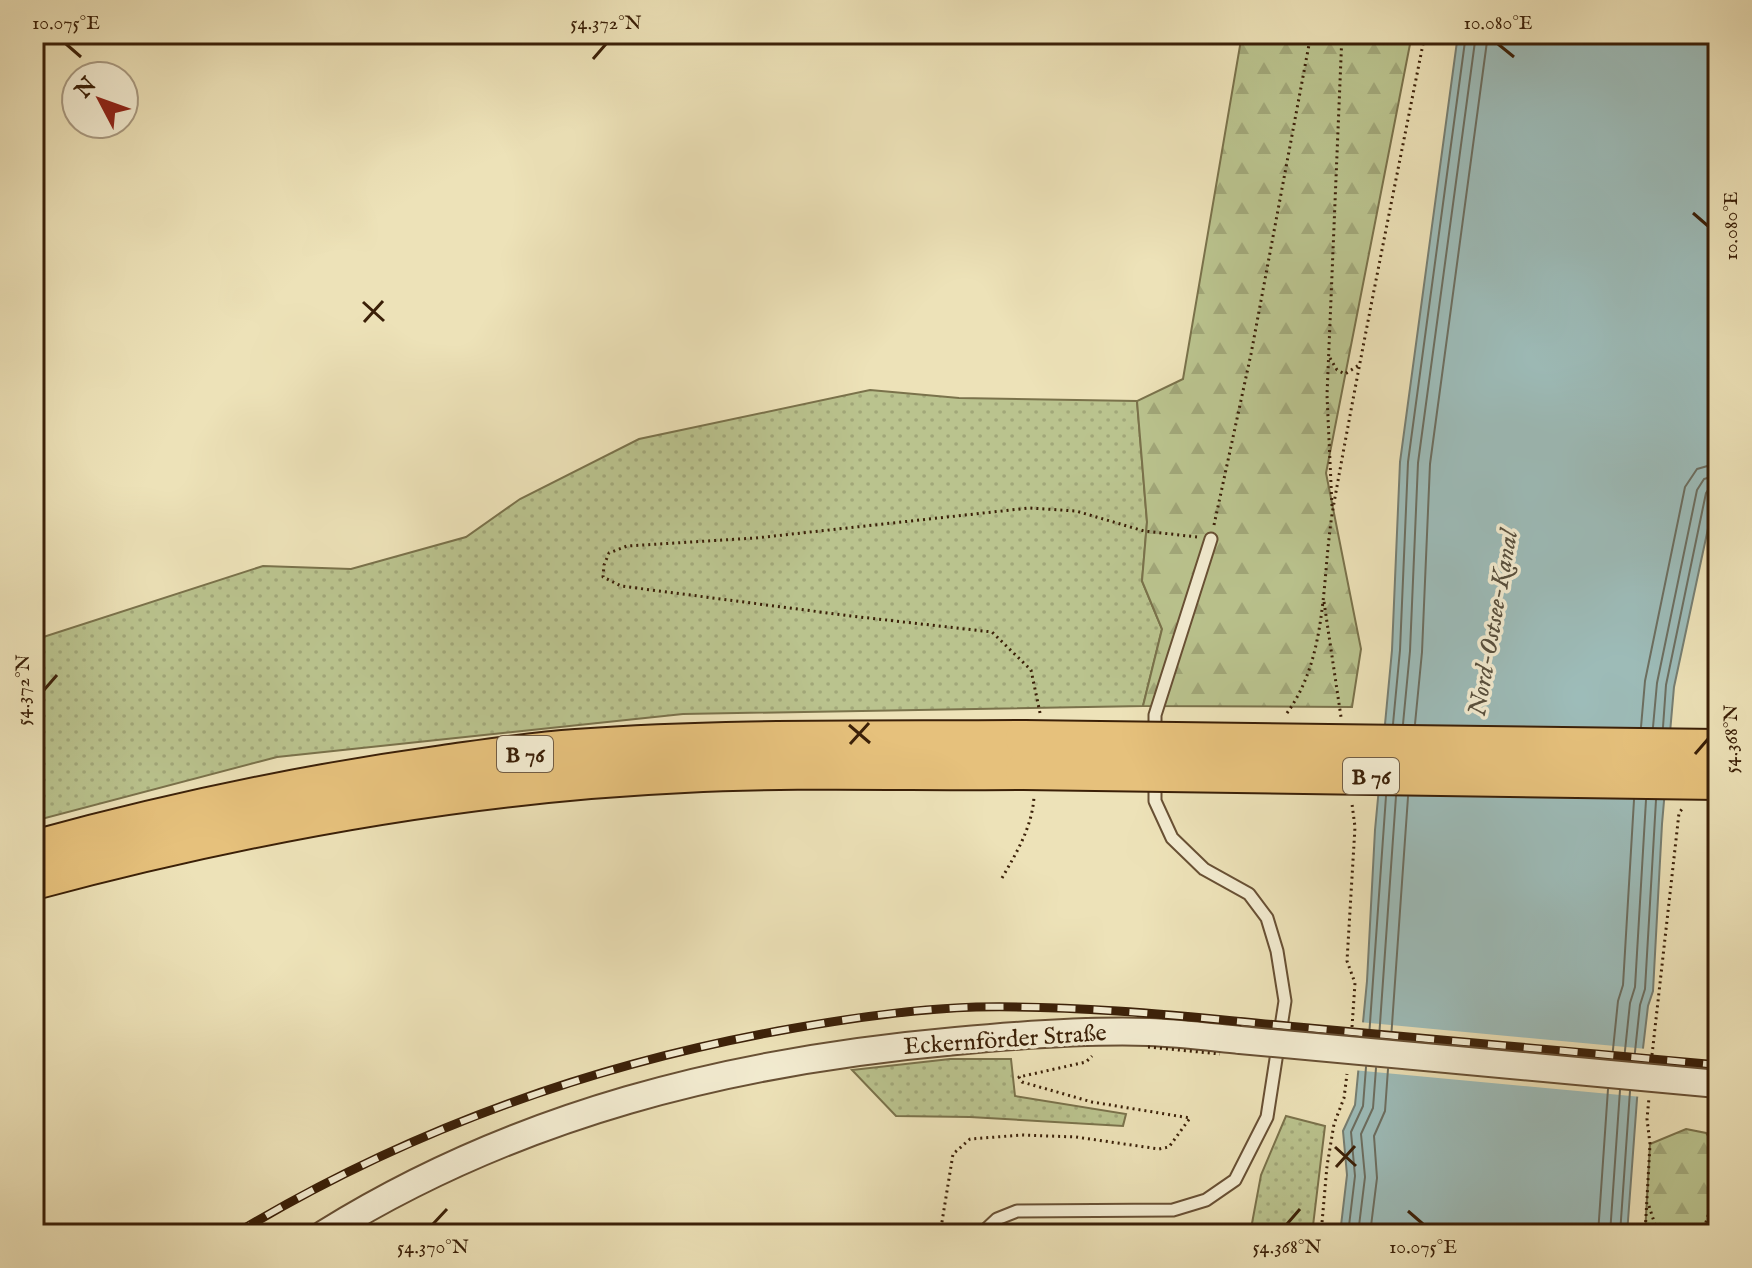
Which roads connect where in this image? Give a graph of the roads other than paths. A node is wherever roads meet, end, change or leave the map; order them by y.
1 (1211, 539) road end
2 (1718, 748) edge
3 (1031, 755) junction
4 (1718, 781) edge
5 (34, 849) edge
6 (34, 881) edge
7 (1718, 1084) edge
8 (324, 1234) edge
9 (981, 1234) edge

1 - 9 lane
2 - 3 highway, B 76, bridge
3 - 4 highway, B 76, bridge
3 - 5 highway, B 76
3 - 6 highway, B 76
7 - 8 street, Eckernförder Straße, bridge

